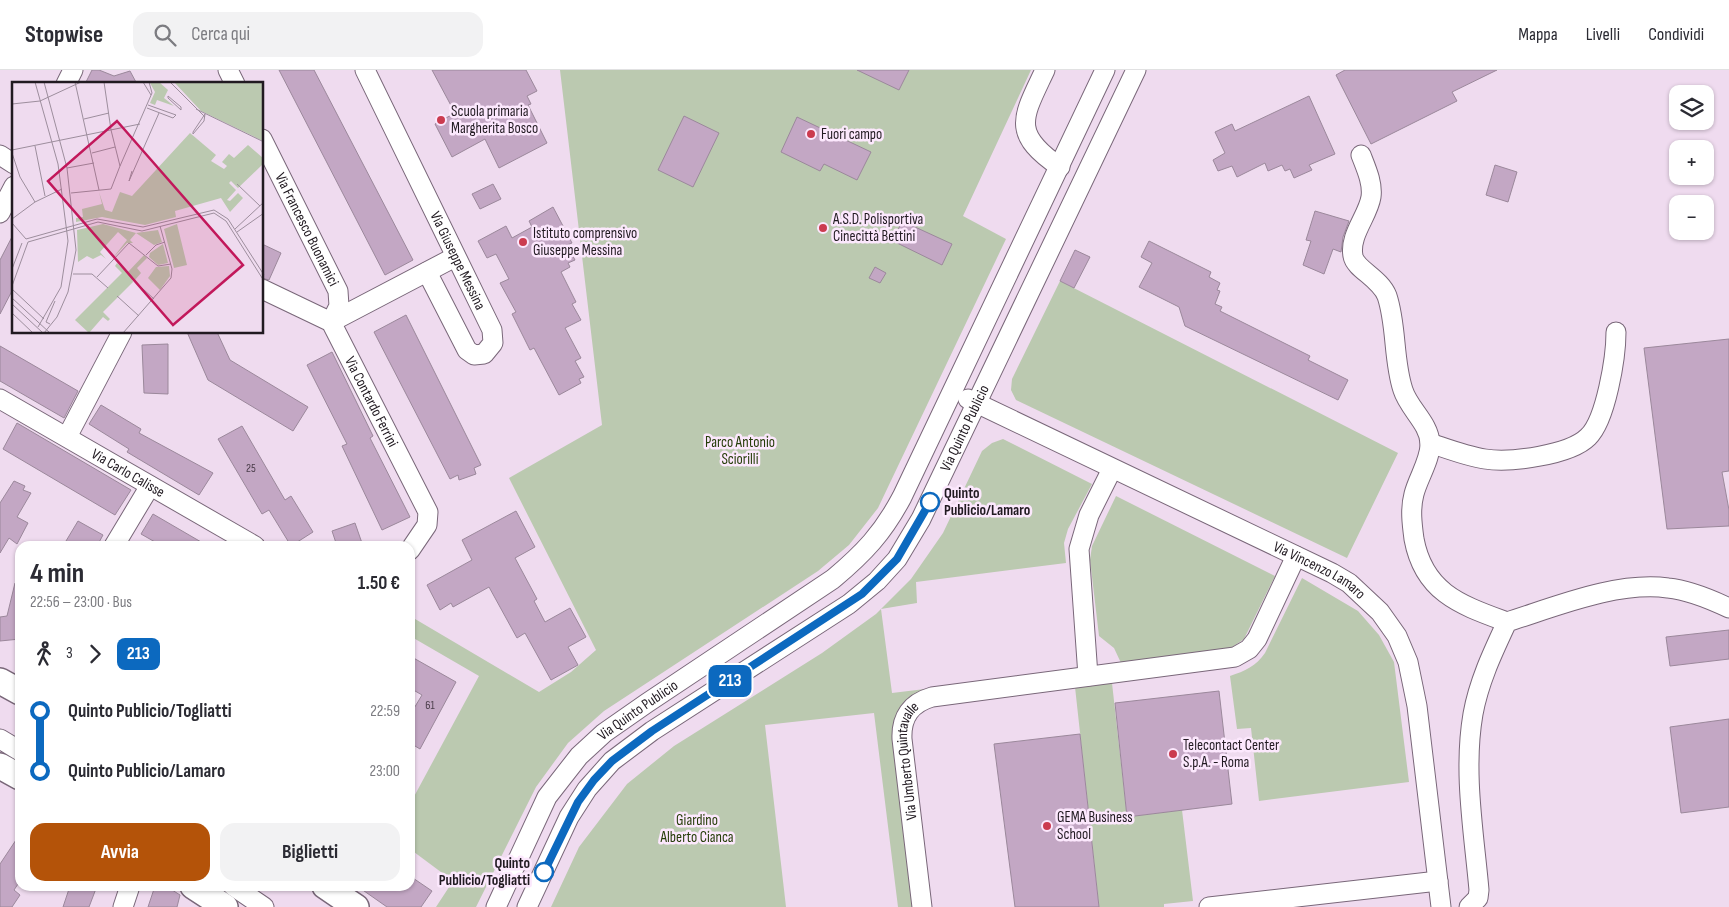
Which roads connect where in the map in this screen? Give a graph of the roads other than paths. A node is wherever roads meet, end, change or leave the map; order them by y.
1 (74, 70) edge
2 (229, 70) edge
3 (365, 70) edge
4 (1045, 70) edge
5 (1106, 70) edge
6 (1136, 70) edge
7 (67, 82) edge
8 (234, 82) edge
9 (264, 143) edge
10 (0, 155) edge
11 (1362, 155) dead end
12 (12, 163) edge
13 (1060, 167) junction
14 (12, 190) edge
15 (0, 213) edge
16 (455, 257) junction
17 (427, 272) junction
18 (264, 290) edge
19 (331, 322) junction
20 (1616, 332) dead end
21 (121, 334) edge
22 (959, 378) junction
23 (0, 399) edge
24 (978, 404) junction
25 (67, 437) junction
26 (1430, 443) junction
27 (1112, 469) junction
28 (150, 486) junction
29 (117, 541) edge
30 (246, 541) edge
31 (415, 543) edge
32 (1296, 556) junction
33 (1729, 608) edge
34 (1507, 622) junction
35 (1088, 676) junction
36 (0, 680) edge
37 (15, 689) edge
38 (0, 739) edge
39 (15, 747) edge
40 (0, 766) edge
41 (15, 774) edge
42 (1438, 881) junction
43 (128, 891) edge
44 (201, 891) edge
45 (240, 891) edge
46 (332, 891) edge
47 (123, 907) edge
48 (225, 907) edge
49 (264, 907) edge
50 (356, 907) edge
51 (496, 907) edge
52 (528, 907) edge
53 (922, 907) edge
54 (1209, 907) edge
55 (1441, 907) edge
56 (1469, 907) edge

1 - 7 street
2 - 8 street
3 - 16 street, Via Giuseppe Messina
4 - 13 street
5 - 13 street, Via Quinto Publicio
6 - 24 street, Via Quinto Publicio
9 - 19 street, Via Francesco Buonamici
10 - 12 street
11 - 26 street
13 - 22 street, Via Quinto Publicio
14 - 15 street
16 - 17 street
16 - 17 street, Via Giuseppe Messina
17 - 19 street
18 - 19 street
19 - 31 street, Via Contardo Ferrini
20 - 26 street
21 - 25 street
22 - 24 street
22 - 51 street, Via Quinto Publicio
23 - 25 street, Via Carlo Calisse
24 - 27 street, Via Vincenzo Lamaro
24 - 52 street, Via Quinto Publicio
25 - 28 street, Via Carlo Calisse
26 - 34 street
27 - 32 street, Via Vincenzo Lamaro
27 - 35 street
28 - 29 street
28 - 30 street, Via Carlo Calisse
32 - 35 street, Via Umberto Quintavalle
32 - 42 street, Via Vincenzo Lamaro
33 - 34 street
34 - 56 street
35 - 53 street, Via Umberto Quintavalle
36 - 37 main road
38 - 39 street
40 - 41 main road
42 - 54 street
42 - 55 street, Via Vincenzo Lamaro
43 - 47 street
44 - 48 main road
45 - 49 street
46 - 50 main road

